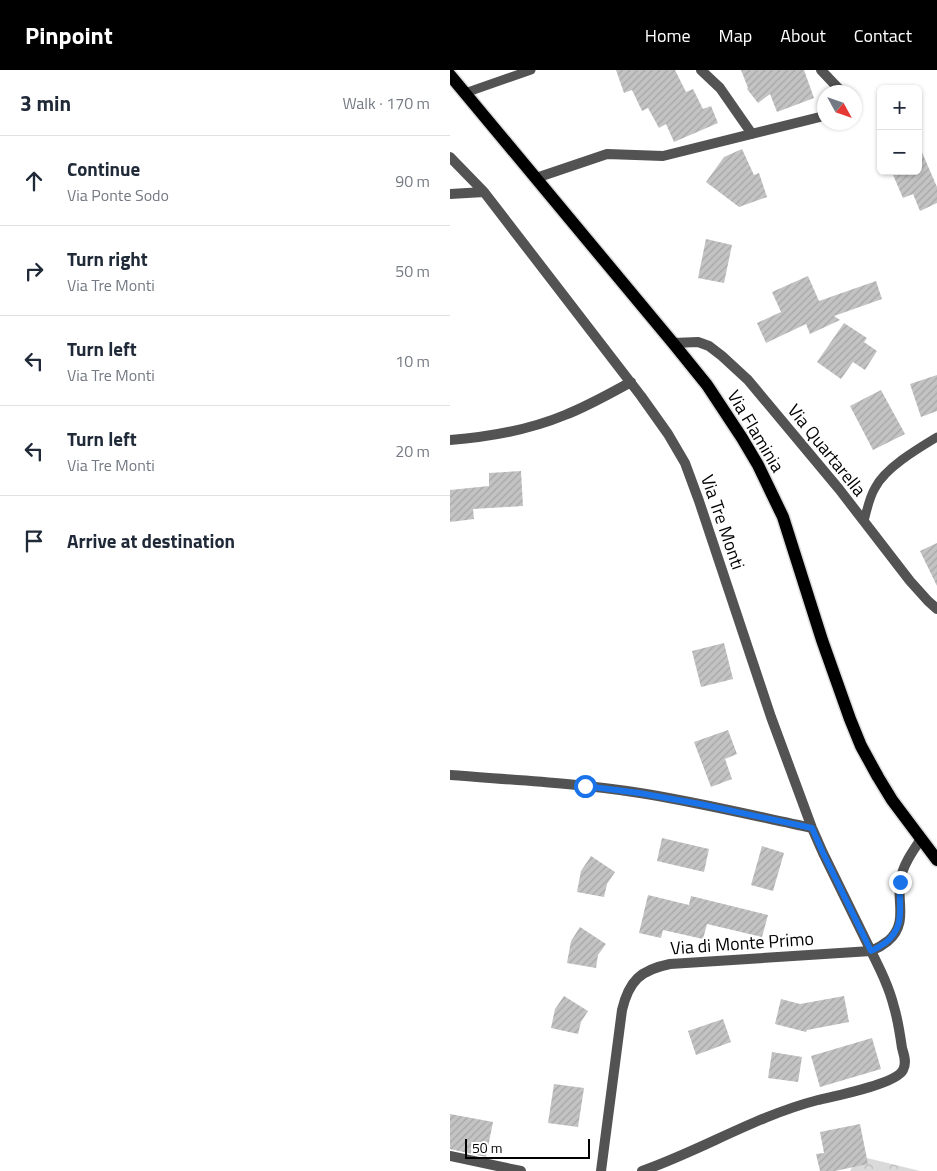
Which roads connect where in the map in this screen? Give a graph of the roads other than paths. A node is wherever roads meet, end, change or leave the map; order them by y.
1 (531, 70) edge
2 (701, 70) edge
3 (821, 70) edge
4 (450, 75) edge
5 (835, 85) edge
6 (465, 93) junction
7 (817, 118) edge
8 (752, 134) junction
9 (450, 158) edge
10 (536, 178) junction
11 (484, 192) junction
12 (450, 194) edge
13 (673, 343) junction
14 (630, 382) junction
15 (937, 437) edge
16 (450, 440) edge
17 (864, 522) junction
18 (937, 609) edge
19 (450, 775) edge
20 (812, 828) junction
21 (921, 839) junction
22 (937, 860) edge
23 (871, 951) junction
24 (450, 1156) edge
25 (521, 1171) edge
26 (601, 1171) edge
27 (642, 1171) edge

1 - 6 lane
2 - 8 street
3 - 5 street
4 - 6 main road, Via Flaminia
6 - 10 main road, Via Flaminia
7 - 8 street
8 - 10 street
9 - 11 street, Via Tre Monti
10 - 13 main road, Via Flaminia
11 - 12 street
11 - 14 street, Via Tre Monti
13 - 17 street, Via Quartarella
13 - 21 main road, Via Flaminia
14 - 16 street
14 - 20 street, Via Tre Monti
15 - 17 lane
17 - 18 street, Via Quartarella
19 - 20 street
20 - 23 street, Via Tre Monti
21 - 22 main road, Via Flaminia
21 - 23 street
23 - 26 street, Via di Monte Primo
23 - 27 street, Via Tre Monti
24 - 25 street

